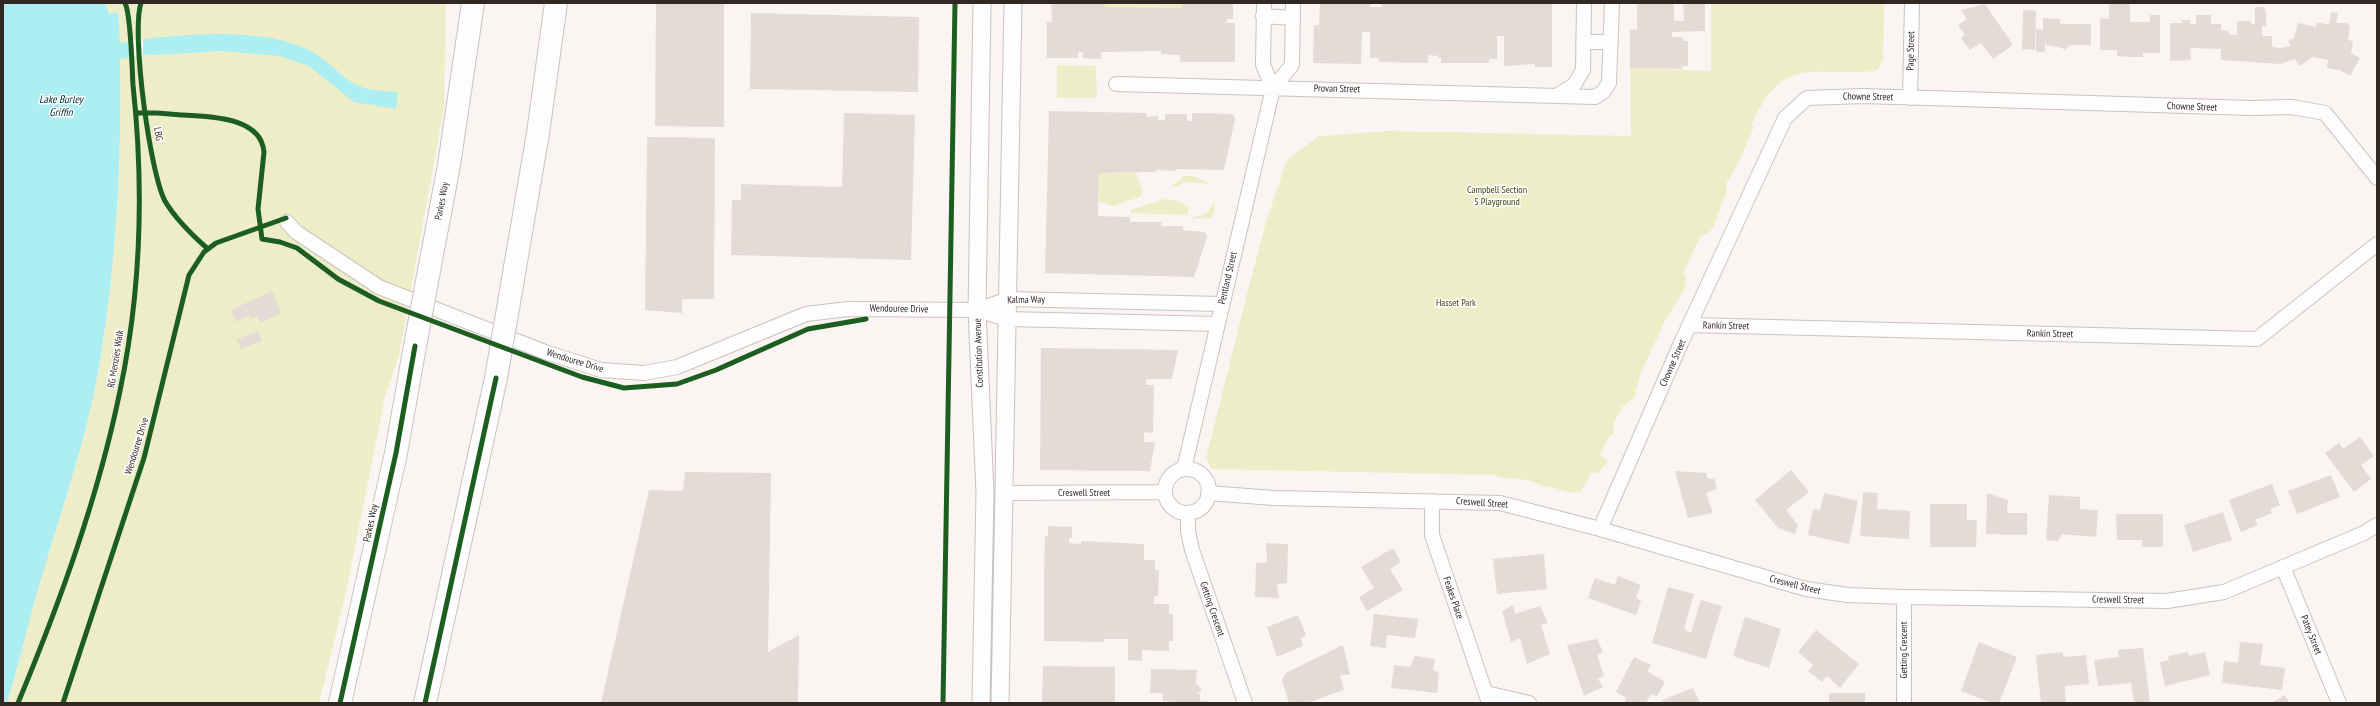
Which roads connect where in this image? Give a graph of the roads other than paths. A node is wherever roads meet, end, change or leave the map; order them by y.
1 (473, 3) edge
2 (556, 3) edge
3 (982, 3) edge
4 (1013, 3) edge
5 (1293, 3) edge
6 (1584, 3) edge
7 (1612, 3) edge
8 (1912, 3) edge
9 (1263, 9) edge
10 (1293, 18) junction
11 (1584, 42) junction
12 (1611, 42) junction
13 (1116, 84) dead end
14 (1272, 88) junction
15 (1558, 95) junction
16 (1910, 98) junction
17 (2377, 178) edge
18 (287, 222) dead end
19 (2377, 244) edge
20 (1008, 299) junction
21 (1222, 304) junction
22 (977, 310) junction
23 (1007, 319) junction
24 (1218, 324) junction
25 (1690, 326) junction
26 (1184, 469) junction
27 (1165, 492) junction
28 (1004, 493) junction
29 (1208, 493) junction
30 (1432, 501) junction
31 (1188, 512) junction
32 (2377, 525) edge
33 (1600, 528) junction
34 (2283, 567) junction
35 (1904, 597) junction
36 (1488, 698) edge
37 (340, 703) edge
38 (425, 703) edge
39 (981, 703) edge
40 (1000, 703) edge
41 (1245, 703) edge
42 (1529, 703) edge
43 (1904, 703) edge
44 (2339, 703) edge

1 - 37 main road, Parkes Way, bridge
2 - 38 main road, bridge
3 - 22 street, Constitution Avenue
4 - 20 street
5 - 10 street, Pentland Street
6 - 11 street
7 - 12 street, Provan Street
8 - 16 street, Page Street
9 - 10 street
9 - 14 street
10 - 14 street, Pentland Street
11 - 12 street
11 - 15 street
12 - 15 street, Provan Street
13 - 14 street, Provan Street
14 - 15 street, Provan Street
14 - 21 street, Pentland Street
16 - 17 street, Chowne Street
16 - 25 street, Chowne Street
18 - 22 street, Wendouree Drive
19 - 25 street, Rankin Street
20 - 21 street, Kalma Way
20 - 22 street, Kalma Way
20 - 23 street
21 - 24 street, Pentland Street
22 - 23 street, Kalma Way
22 - 39 street, Constitution Avenue
23 - 24 street, Kalma Way
23 - 28 street
24 - 26 street, Pentland Street
25 - 33 street, Chowne Street
26 - 27 street
26 - 29 street
27 - 28 street, Creswell Street
27 - 31 street
28 - 40 street
29 - 30 street, Creswell Street
29 - 31 street
30 - 33 street, Creswell Street
30 - 36 street, Feakes Place
31 - 41 street, Getting Crescent
32 - 34 street, Creswell Street
33 - 35 street, Creswell Street
34 - 35 street, Creswell Street
34 - 44 street, Patey Street
35 - 43 street, Getting Crescent
36 - 42 street, Feakes Place

